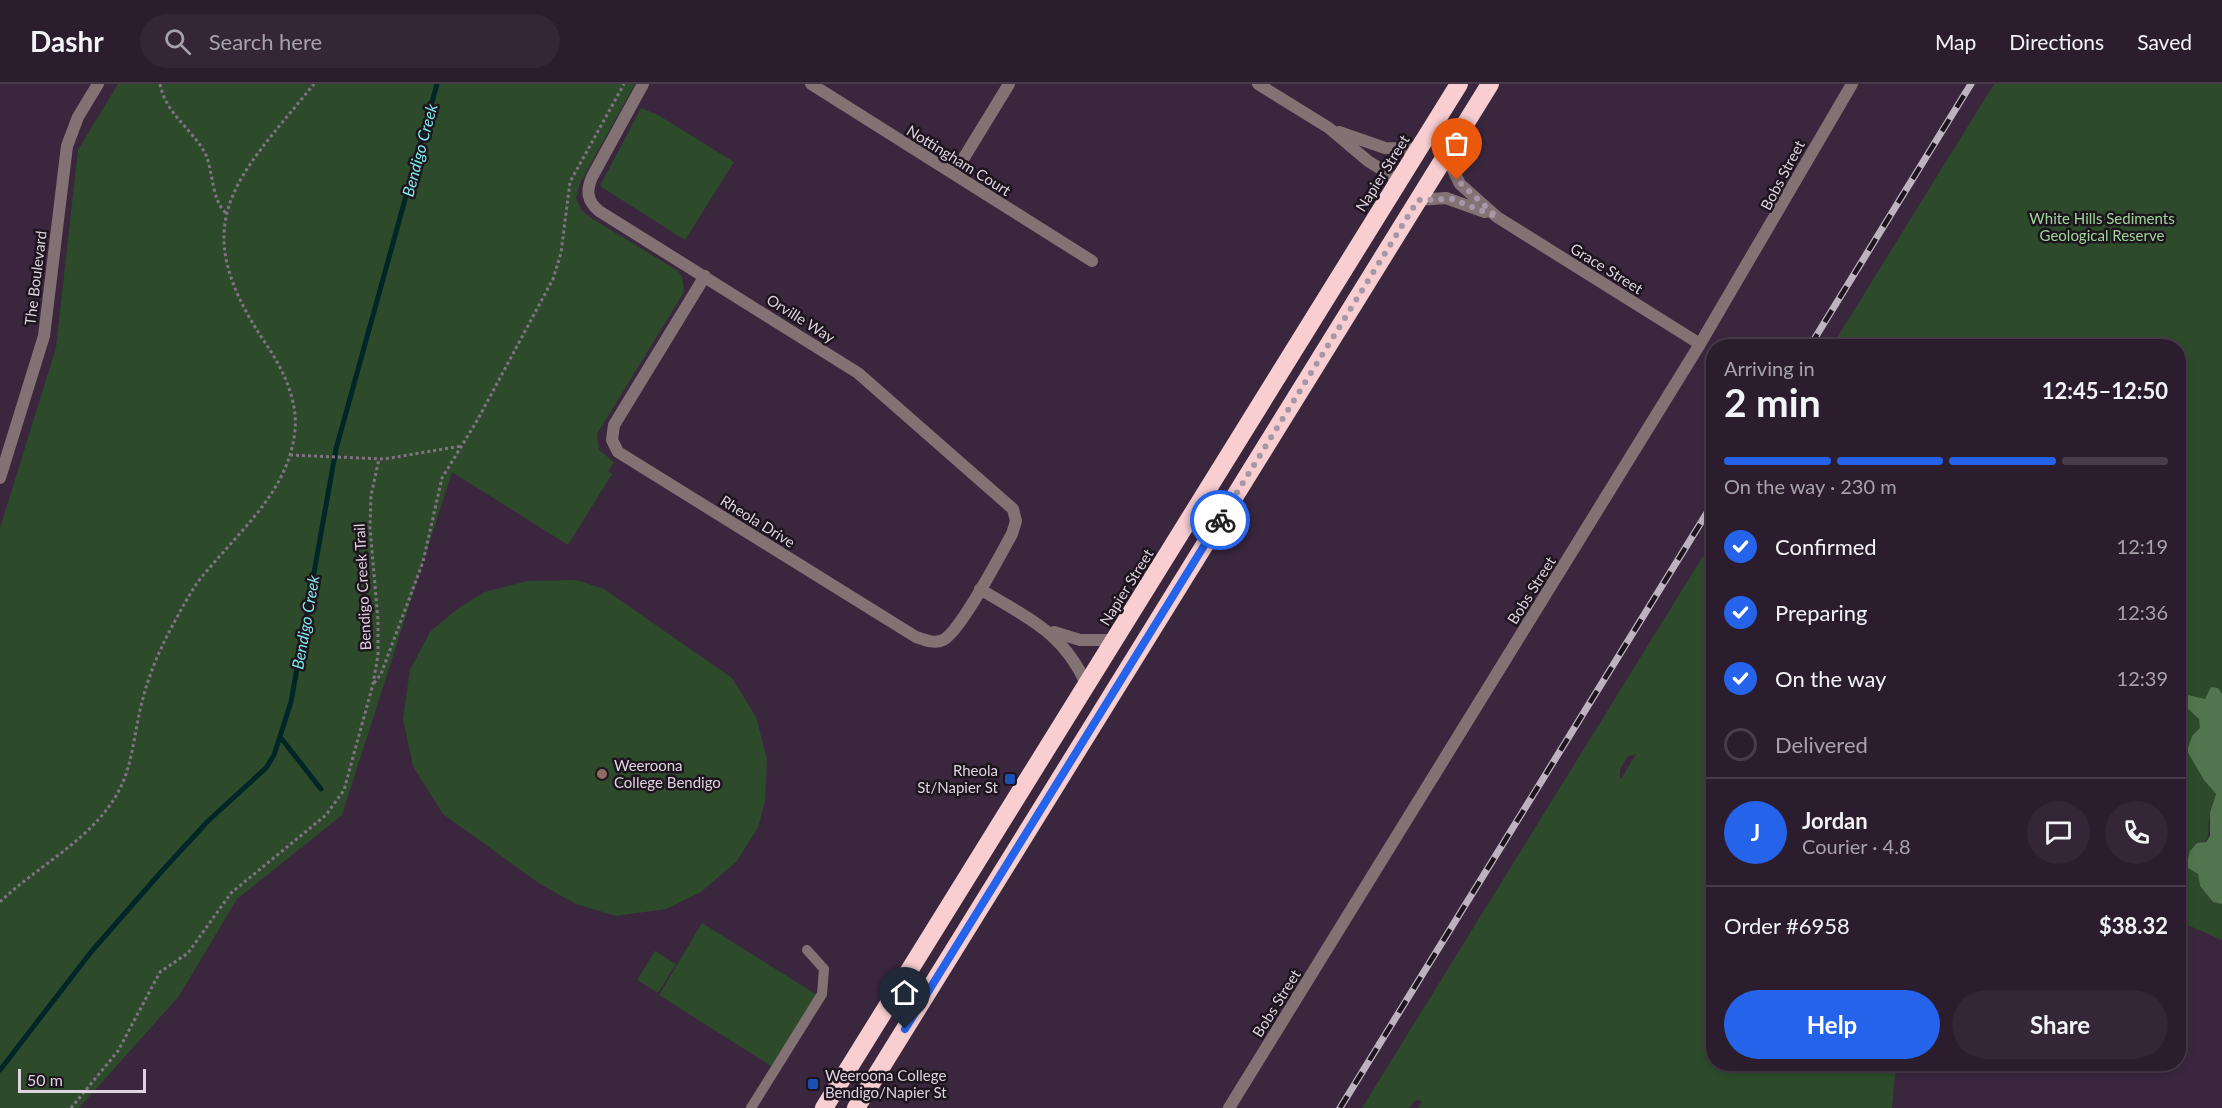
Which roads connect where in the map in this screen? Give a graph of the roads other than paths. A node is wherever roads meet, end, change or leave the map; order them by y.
1 (98, 84) edge
2 (644, 84) edge
3 (811, 84) edge
4 (1010, 84) edge
5 (1258, 84) edge
6 (1458, 84) edge
7 (1484, 84) edge
8 (1490, 84) edge
9 (1852, 84) edge
10 (1329, 128) junction
11 (1419, 149) junction
12 (1446, 156) junction
13 (954, 174) junction
14 (1400, 181) junction
15 (1418, 200) junction
16 (1497, 217) junction
17 (1092, 261) dead end
18 (705, 276) junction
19 (1700, 344) junction
20 (0, 477) edge
21 (980, 589) junction
22 (1042, 627) junction
23 (1115, 640) junction
24 (1120, 682) junction
25 (1087, 686) junction
26 (1028, 780) junction
27 (807, 950) dead end
28 (751, 1108) edge
29 (824, 1108) edge
30 (856, 1108) edge
31 (1229, 1108) edge

1 - 20 street, The Boulevard
2 - 18 street, Orville Way
3 - 13 street, Nottingham Court
4 - 13 street
5 - 10 street
6 - 11 highway, Napier Street
7 - 14 highway
8 - 12 highway
9 - 19 street, Bobs Street
10 - 11 street
10 - 14 street
11 - 14 highway, Napier Street
12 - 15 highway
12 - 16 street, Grace Street
13 - 17 street, Nottingham Court
14 - 23 highway, Napier Street
15 - 16 street, Grace Street
15 - 24 highway
16 - 19 street, Grace Street
18 - 21 street, Orville Way
18 - 21 street, Rheola Drive
19 - 31 street, Bobs Street
21 - 22 street
22 - 23 street
22 - 25 street
23 - 25 highway, Napier Street
24 - 26 highway
24 - 30 highway
25 - 26 highway, Napier Street
26 - 29 highway, Napier Street
27 - 28 lane

